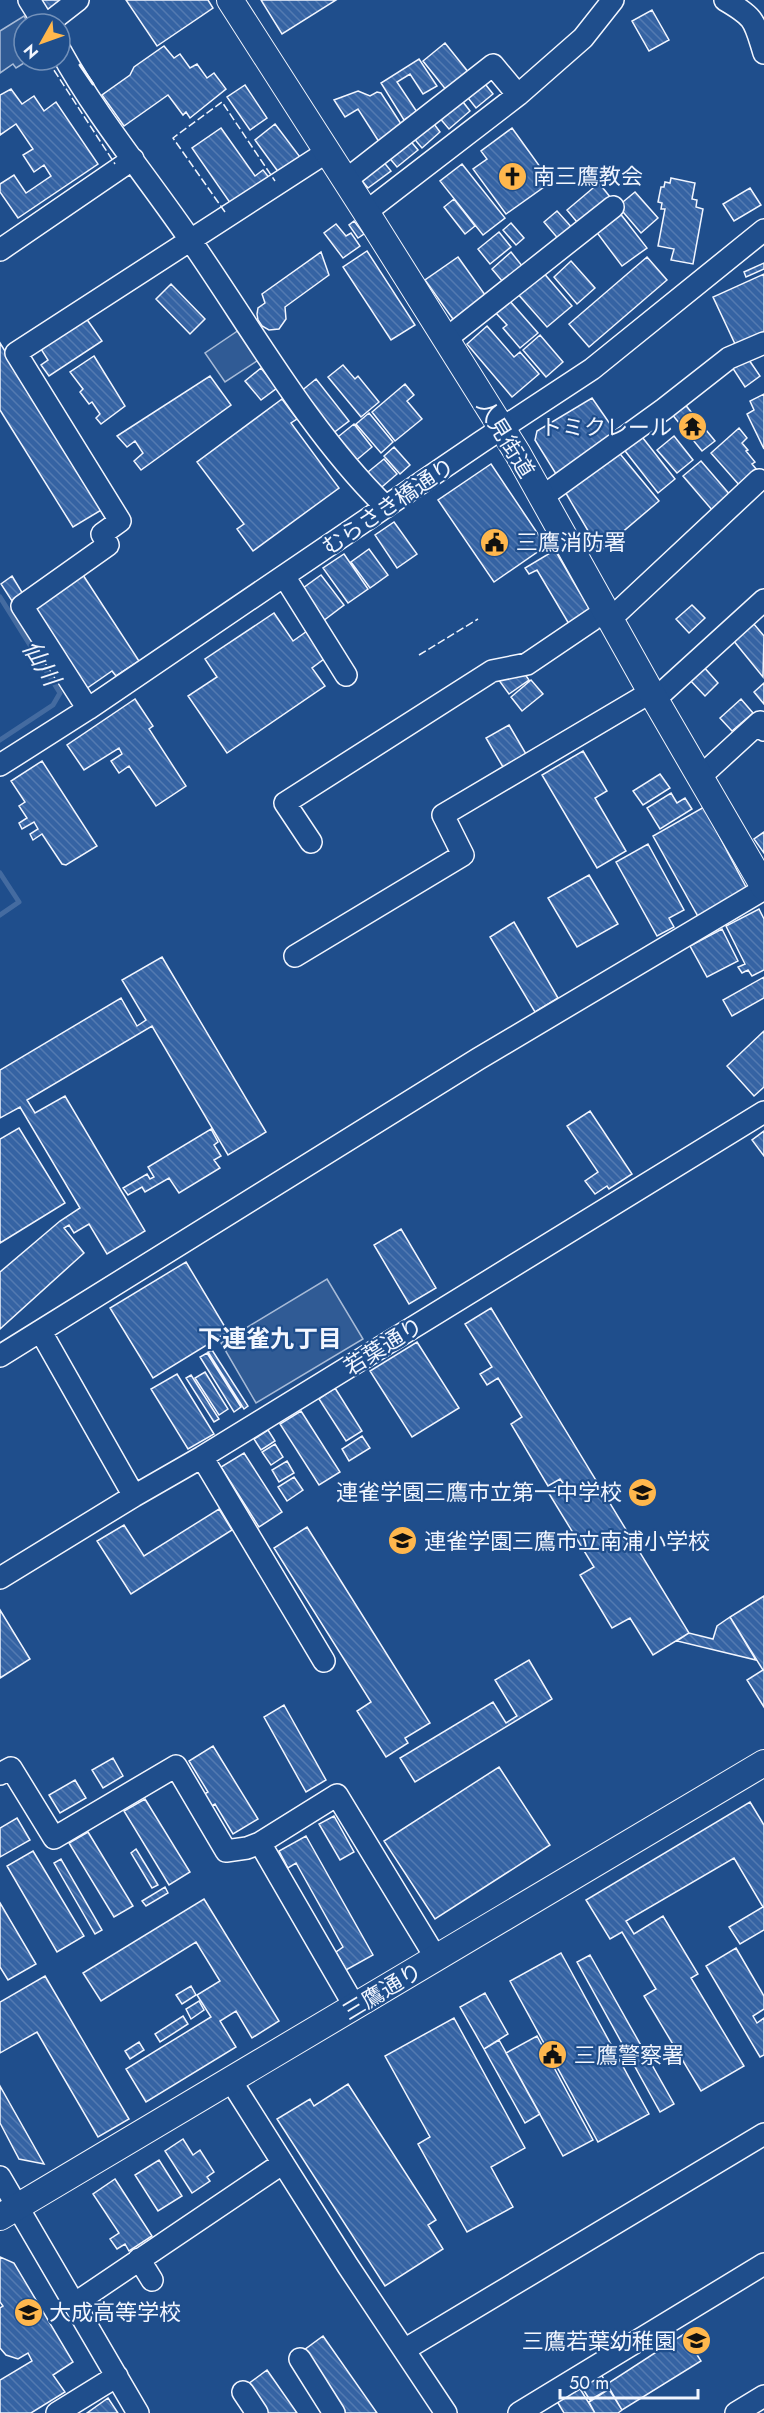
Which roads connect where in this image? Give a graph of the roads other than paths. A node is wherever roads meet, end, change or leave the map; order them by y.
1 (29, 0) edge
2 (78, 0) edge
3 (230, 0) edge
4 (613, 0) edge
5 (725, 0) edge
6 (39, 12) edge
7 (61, 12) edge
8 (764, 53) edge
9 (72, 72) edge
10 (518, 95) junction
11 (319, 157) dead end
12 (133, 159) junction
13 (346, 180) junction
14 (613, 207) dead end
15 (366, 212) junction
16 (764, 230) edge
17 (191, 241) junction
18 (0, 250) edge
19 (446, 339) junction
20 (764, 343) edge
21 (502, 428) junction
22 (759, 480) dead end
23 (542, 497) junction
24 (386, 507) junction
25 (284, 576) junction
26 (764, 600) edge
27 (608, 614) junction
28 (346, 675) dead end
29 (652, 694) junction
30 (88, 709) junction
31 (764, 730) edge
32 (0, 765) edge
33 (701, 776) junction
34 (311, 842) dead end
35 (764, 888) edge
36 (295, 956) dead end
37 (764, 1112) edge
38 (41, 1332) junction
39 (0, 1356) edge
40 (202, 1457) junction
41 (134, 1496) junction
42 (0, 1578) edge
43 (324, 1661) dead end
44 (764, 1763) edge
45 (6, 1771) edge
46 (260, 1843) junction
47 (436, 1958) junction
48 (355, 2007) junction
49 (231, 2081) junction
50 (764, 2134) edge
51 (283, 2163) junction
52 (0, 2177) edge
53 (8, 2213) edge
54 (140, 2259) junction
55 (764, 2264) edge
56 (152, 2280) dead end
57 (74, 2304) junction
58 (404, 2350) junction
59 (300, 2359) dead end
60 (117, 2376) junction
61 (243, 2392) dead end
62 (764, 2396) edge
63 (57, 2413) edge
64 (138, 2413) edge
65 (257, 2413) edge
66 (334, 2413) edge
67 (446, 2413) edge
68 (519, 2413) edge
69 (736, 2413) edge

1 - 6 street
2 - 7 street
3 - 13 main road, 人見街道
4 - 10 street
5 - 8 street
9 - 12 street
10 - 13 street
10 - 15 street
11 - 17 street
12 - 17 street
12 - 18 street
13 - 15 main road, 人見街道
14 - 19 street
15 - 19 main road, 人見街道
16 - 21 street, むらさき橋通り
17 - 24 street
17 - 30 street
19 - 21 main road, 人見街道
20 - 23 street
21 - 23 main road, 人見街道
21 - 24 street, むらさき橋通り
22 - 27 street
23 - 27 main road, 人見街道
24 - 25 street, むらさき橋通り
25 - 28 street
25 - 30 street, むらさき橋通り
26 - 29 street
27 - 29 main road, 人見街道
27 - 34 street
29 - 33 main road, 人見街道
29 - 36 street
30 - 32 street, むらさき橋通り
31 - 33 street
33 - 35 main road, 人見街道
35 - 38 street
37 - 40 street, 若葉通り
38 - 39 street
38 - 41 street
40 - 41 street, 若葉通り
40 - 43 street
41 - 42 street, 若葉通り
44 - 47 main road, 三鷹通り
45 - 46 street
46 - 47 street
46 - 48 street
47 - 48 main road, 三鷹通り
48 - 49 main road, 三鷹通り
49 - 51 street
49 - 53 main road, 三鷹通り
50 - 58 street
51 - 54 street
51 - 58 street
52 - 53 street
53 - 57 street
54 - 56 street
54 - 57 street
55 - 68 street
57 - 60 street
58 - 67 street
59 - 66 street
60 - 63 street
60 - 64 street
61 - 65 street
62 - 69 street

